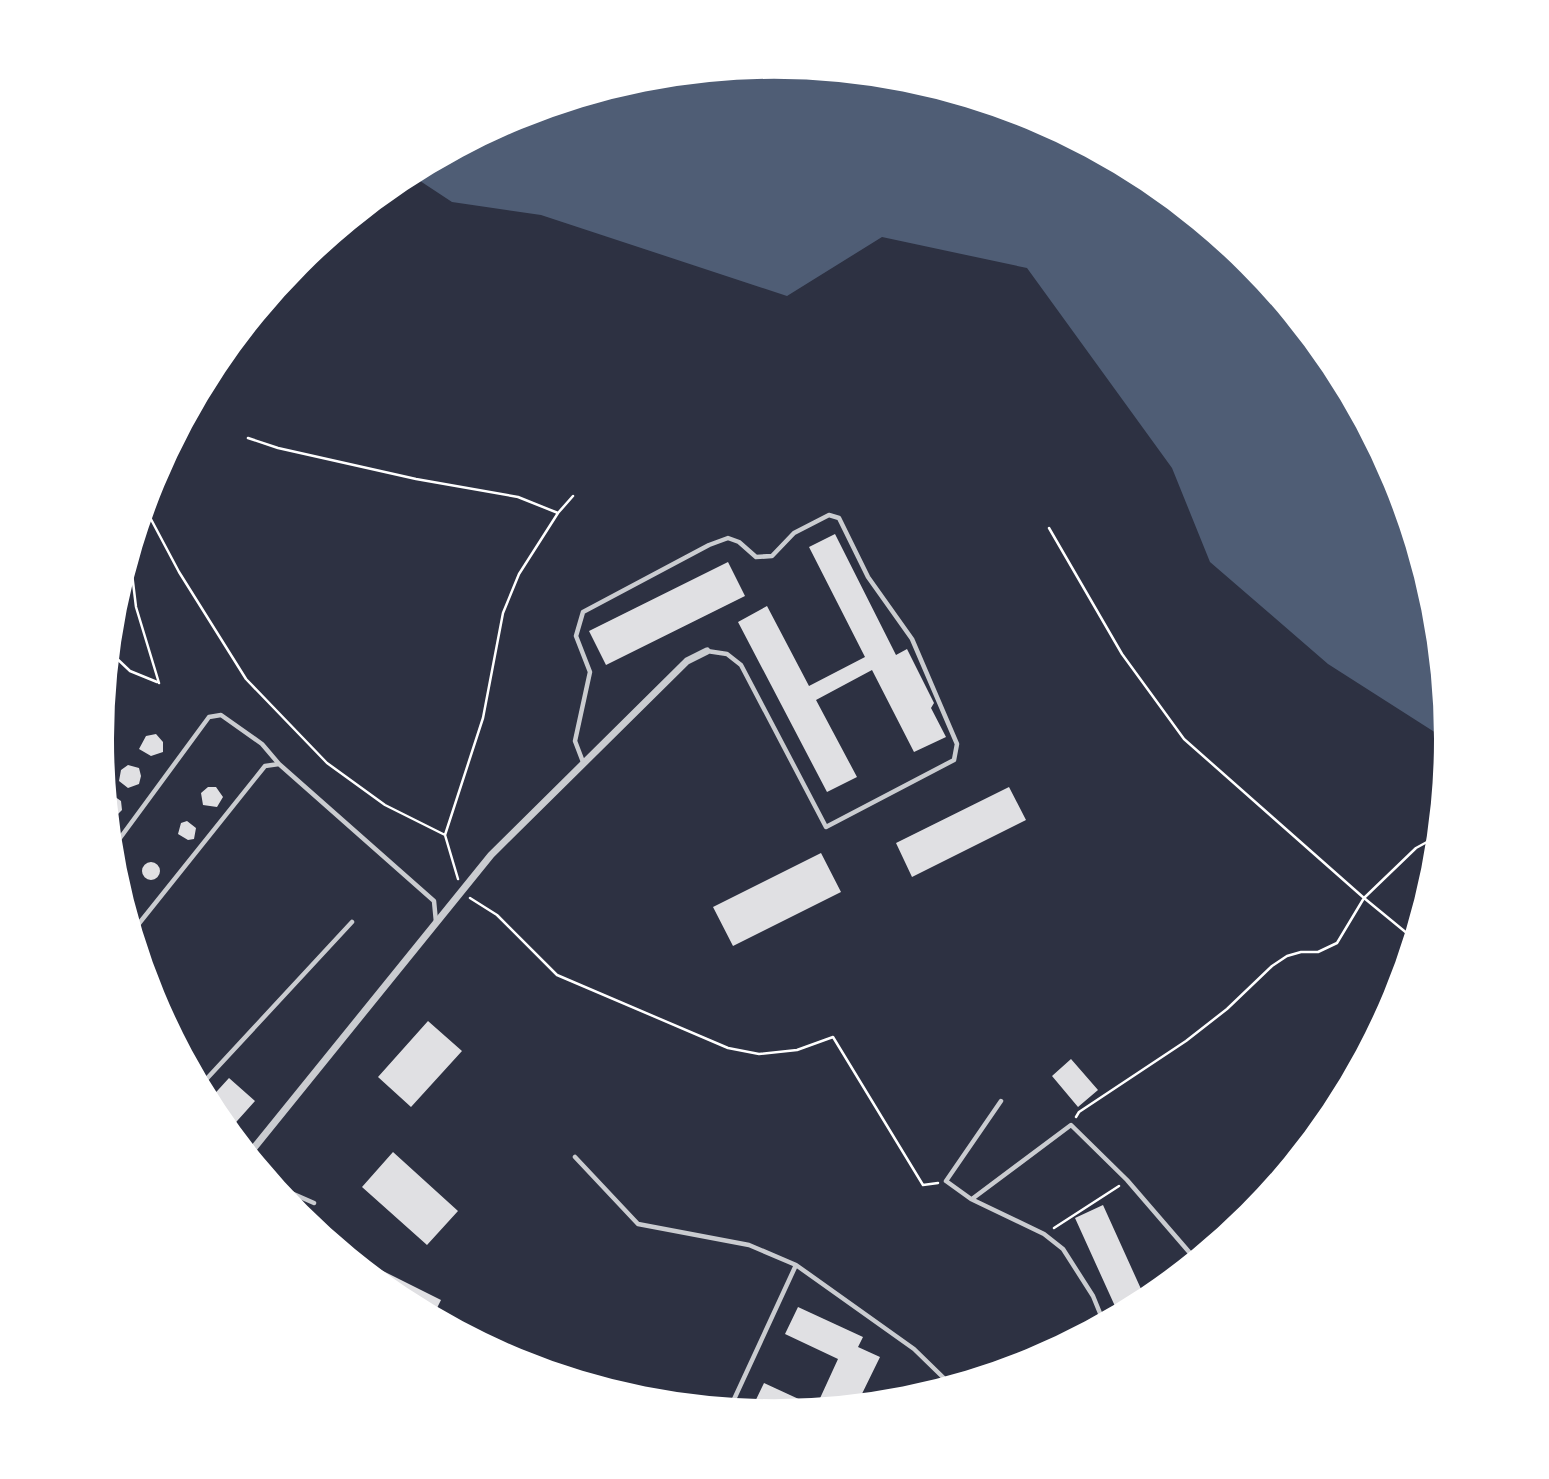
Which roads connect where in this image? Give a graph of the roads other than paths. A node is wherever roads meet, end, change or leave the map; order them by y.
1 (707, 650) joint
2 (584, 763) junction
3 (279, 764) junction
4 (121, 837) edge
5 (352, 922) dead end
6 (140, 923) edge
7 (436, 923) junction
8 (207, 1078) edge
9 (1001, 1101) dead end
10 (254, 1147) edge
11 (575, 1157) dead end
12 (296, 1195) edge
13 (971, 1199) junction
14 (314, 1203) dead end
15 (1190, 1253) edge
16 (796, 1265) junction
17 (1100, 1314) edge
18 (944, 1379) edge
19 (734, 1399) edge

1 - 2 street
1 - 2 lane
2 - 7 street
3 - 4 lane
3 - 6 lane
3 - 7 lane
5 - 8 lane
7 - 10 street
9 - 13 lane
11 - 16 lane
12 - 14 lane
13 - 15 lane
13 - 17 lane
16 - 18 lane
16 - 19 lane

